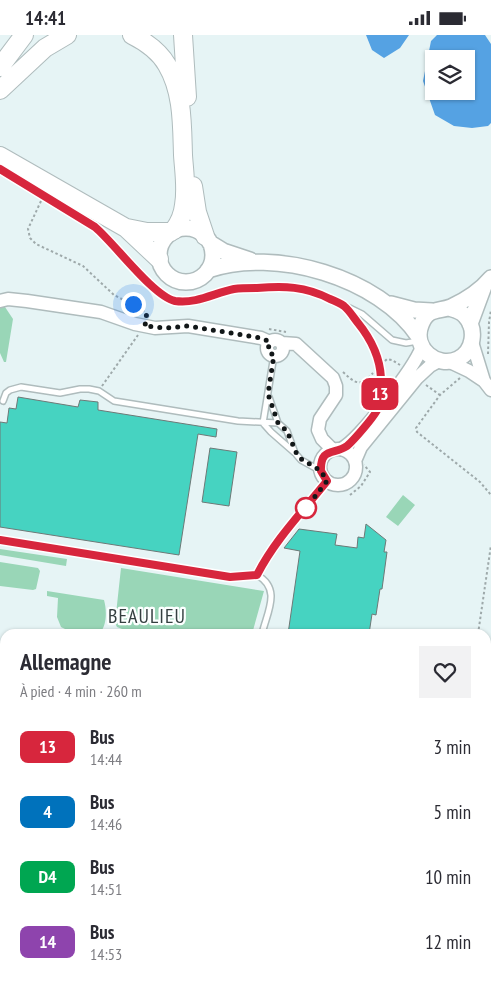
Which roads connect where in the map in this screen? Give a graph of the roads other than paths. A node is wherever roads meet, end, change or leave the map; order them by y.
1 (24, 35) edge
2 (42, 35) edge
3 (67, 35) edge
4 (132, 35) edge
5 (183, 35) edge
6 (0, 67) edge
7 (0, 90) edge
8 (0, 156) edge
9 (0, 169) edge
10 (126, 228) junction
11 (173, 231) junction
12 (208, 240) junction
13 (159, 259) junction
14 (254, 262) junction
15 (208, 270) junction
16 (488, 282) edge
17 (0, 301) edge
18 (387, 303) junction
19 (344, 305) junction
20 (449, 308) junction
21 (432, 311) junction
22 (470, 324) junction
23 (420, 341) junction
24 (276, 342) junction
25 (472, 342) junction
26 (274, 355) joint
27 (444, 361) junction
28 (473, 367) junction
29 (488, 385) edge
30 (268, 394) junction
31 (3, 401) dead end
32 (378, 410) junction
33 (263, 423) junction
34 (278, 423) junction
35 (337, 449) junction
36 (296, 453) junction
37 (355, 461) junction
38 (324, 476) junction
39 (0, 539) edge
40 (257, 575) junction
41 (264, 629) edge

1 - 6 highway
2 - 7 highway
3 - 7 highway
4 - 11 highway
5 - 12 highway
8 - 10 highway
9 - 19 lane
10 - 11 highway
10 - 13 highway
11 - 12 main road
11 - 13 main road
12 - 14 main road
12 - 15 main road
13 - 15 main road
14 - 15 main road
14 - 18 main road
16 - 20 main road
16 - 22 main road
17 - 24 street
18 - 21 main road
18 - 23 main road
19 - 23 lane
19 - 32 lane
20 - 21 main road
20 - 22 main road
21 - 23 main road
22 - 25 main road
23 - 27 main road
23 - 32 street
24 - 26 street
24 - 35 street
25 - 27 main road
25 - 28 street
26 - 30 lane
27 - 28 street
27 - 37 street
28 - 29 street
30 - 33 lane
30 - 34 lane
31 - 33 lane
32 - 35 street
33 - 34 lane
33 - 36 lane
34 - 36 lane
35 - 37 street
35 - 38 street
36 - 38 lane
37 - 38 street
38 - 40 lane
39 - 40 lane
40 - 41 lane

